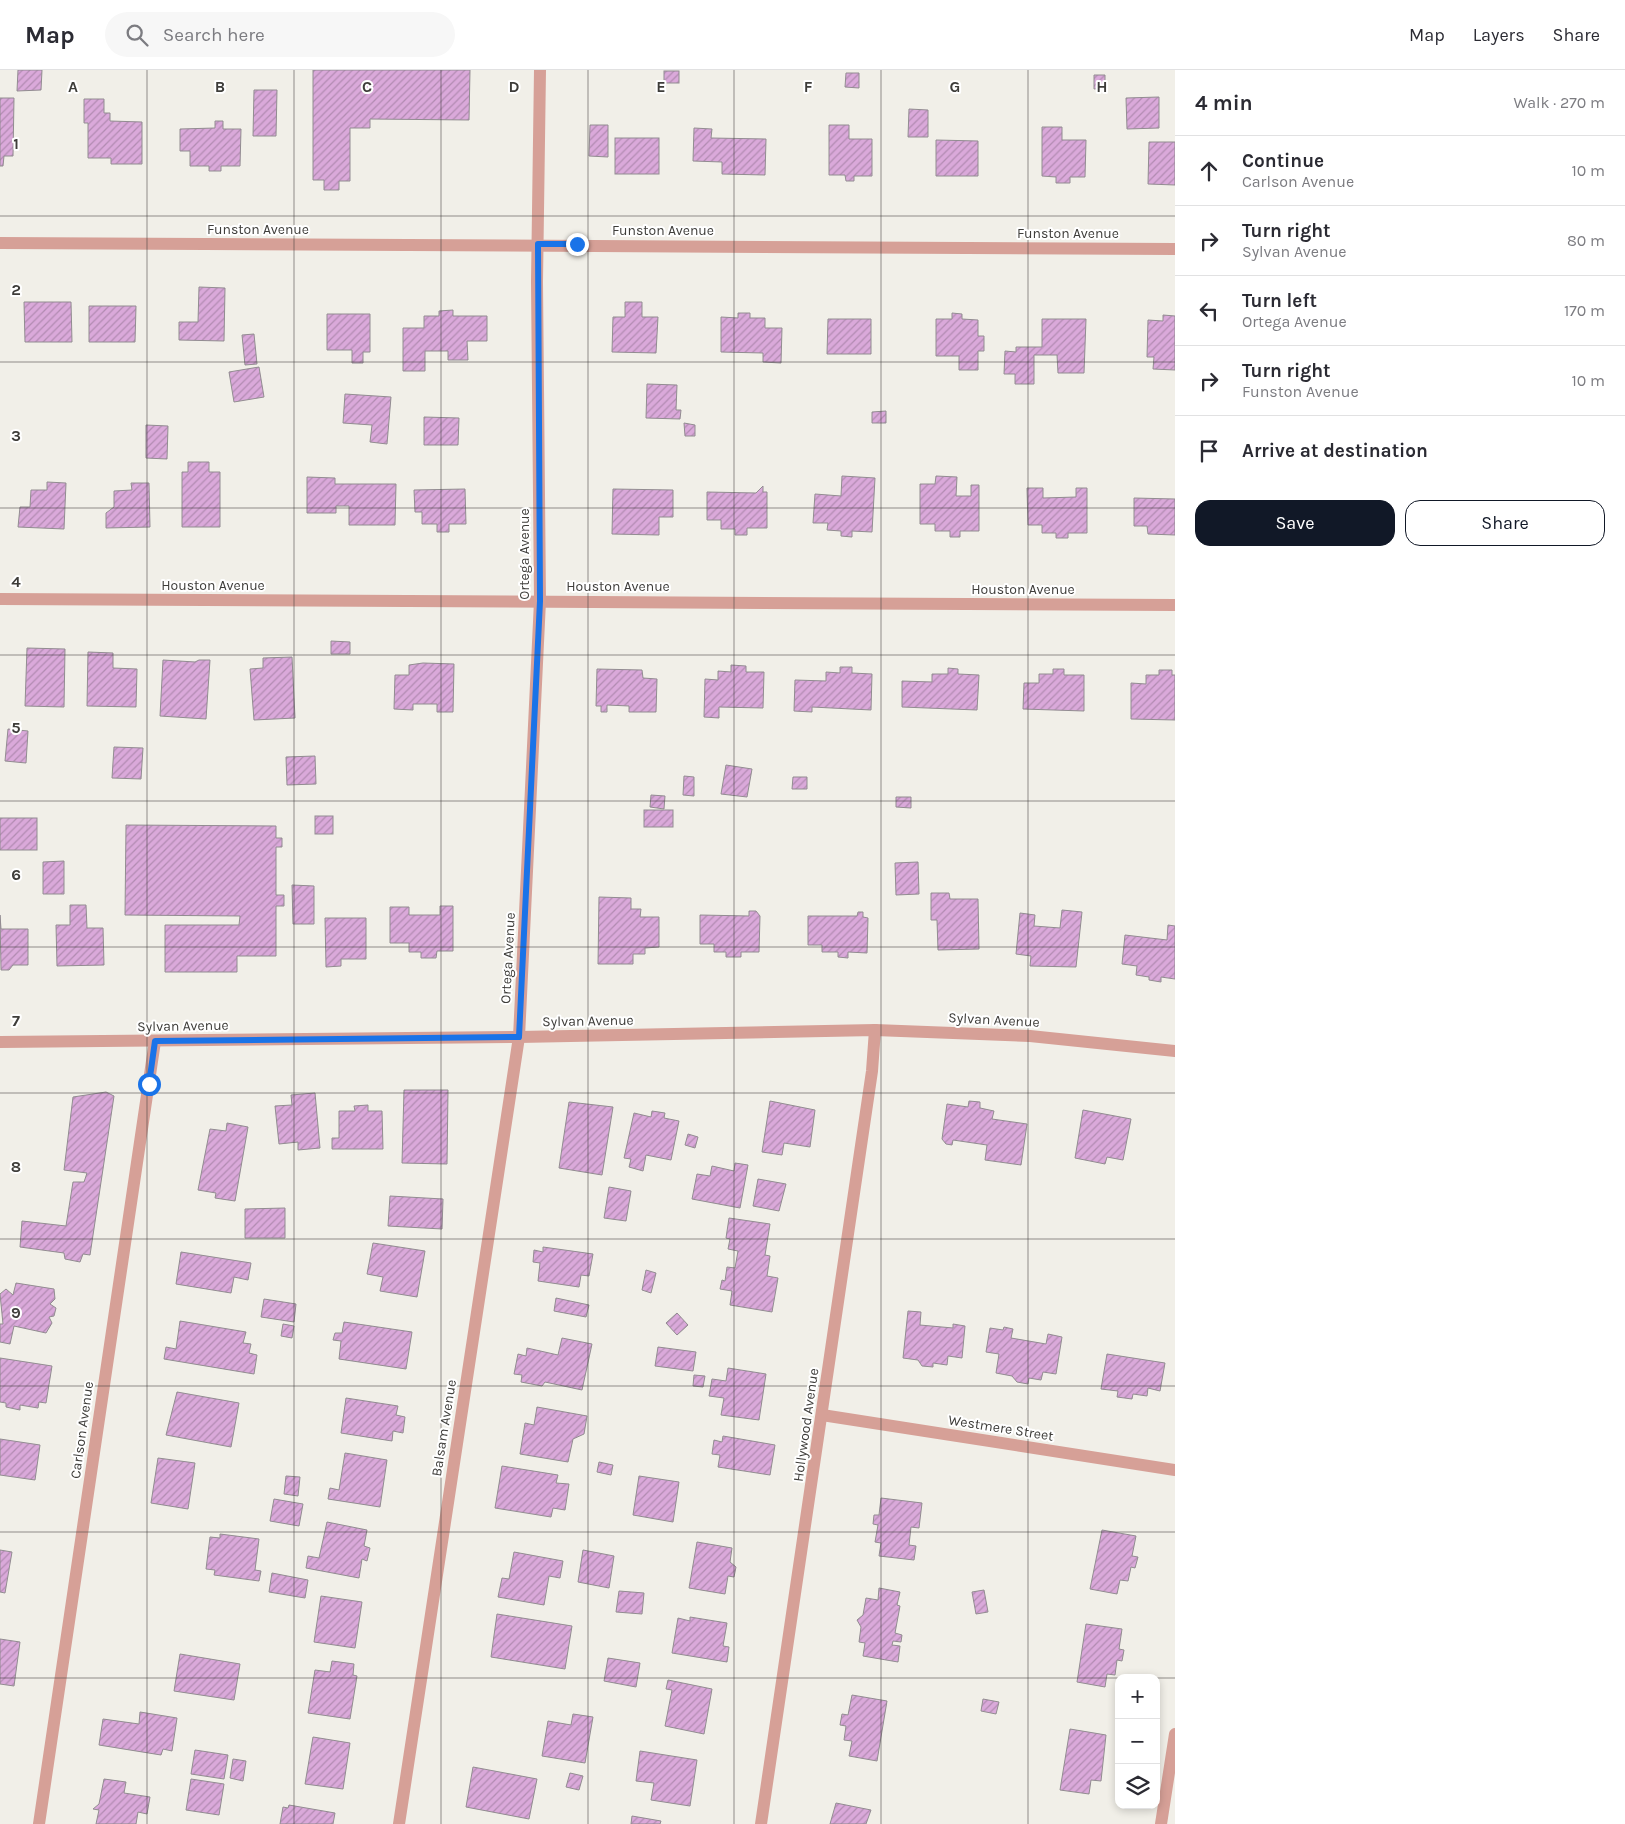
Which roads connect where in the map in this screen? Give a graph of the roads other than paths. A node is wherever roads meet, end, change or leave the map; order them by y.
1 (540, 70) edge
2 (0, 243) edge
3 (538, 244) junction
4 (1175, 249) edge
5 (0, 599) edge
6 (540, 601) junction
7 (1175, 604) edge
8 (876, 1030) junction
9 (519, 1037) junction
10 (155, 1041) junction
11 (0, 1042) edge
12 (1175, 1051) edge
13 (822, 1415) junction
14 (1175, 1470) edge
15 (1175, 1734) edge
16 (39, 1824) edge
17 (398, 1824) edge
18 (761, 1824) edge
19 (1161, 1824) edge

1 - 3 street, Ortega Avenue
2 - 3 street, Funston Avenue
3 - 4 street, Funston Avenue
3 - 6 street, Ortega Avenue
5 - 6 street, Houston Avenue
6 - 7 street, Houston Avenue
6 - 9 street, Ortega Avenue
8 - 9 street, Sylvan Avenue
8 - 12 street, Sylvan Avenue
8 - 13 street, Hollywood Avenue
9 - 10 street, Sylvan Avenue
9 - 17 street, Balsam Avenue
10 - 11 street, Sylvan Avenue
10 - 16 street, Carlson Avenue
13 - 14 street, Westmere Street
13 - 18 street, Hollywood Avenue
15 - 19 street

